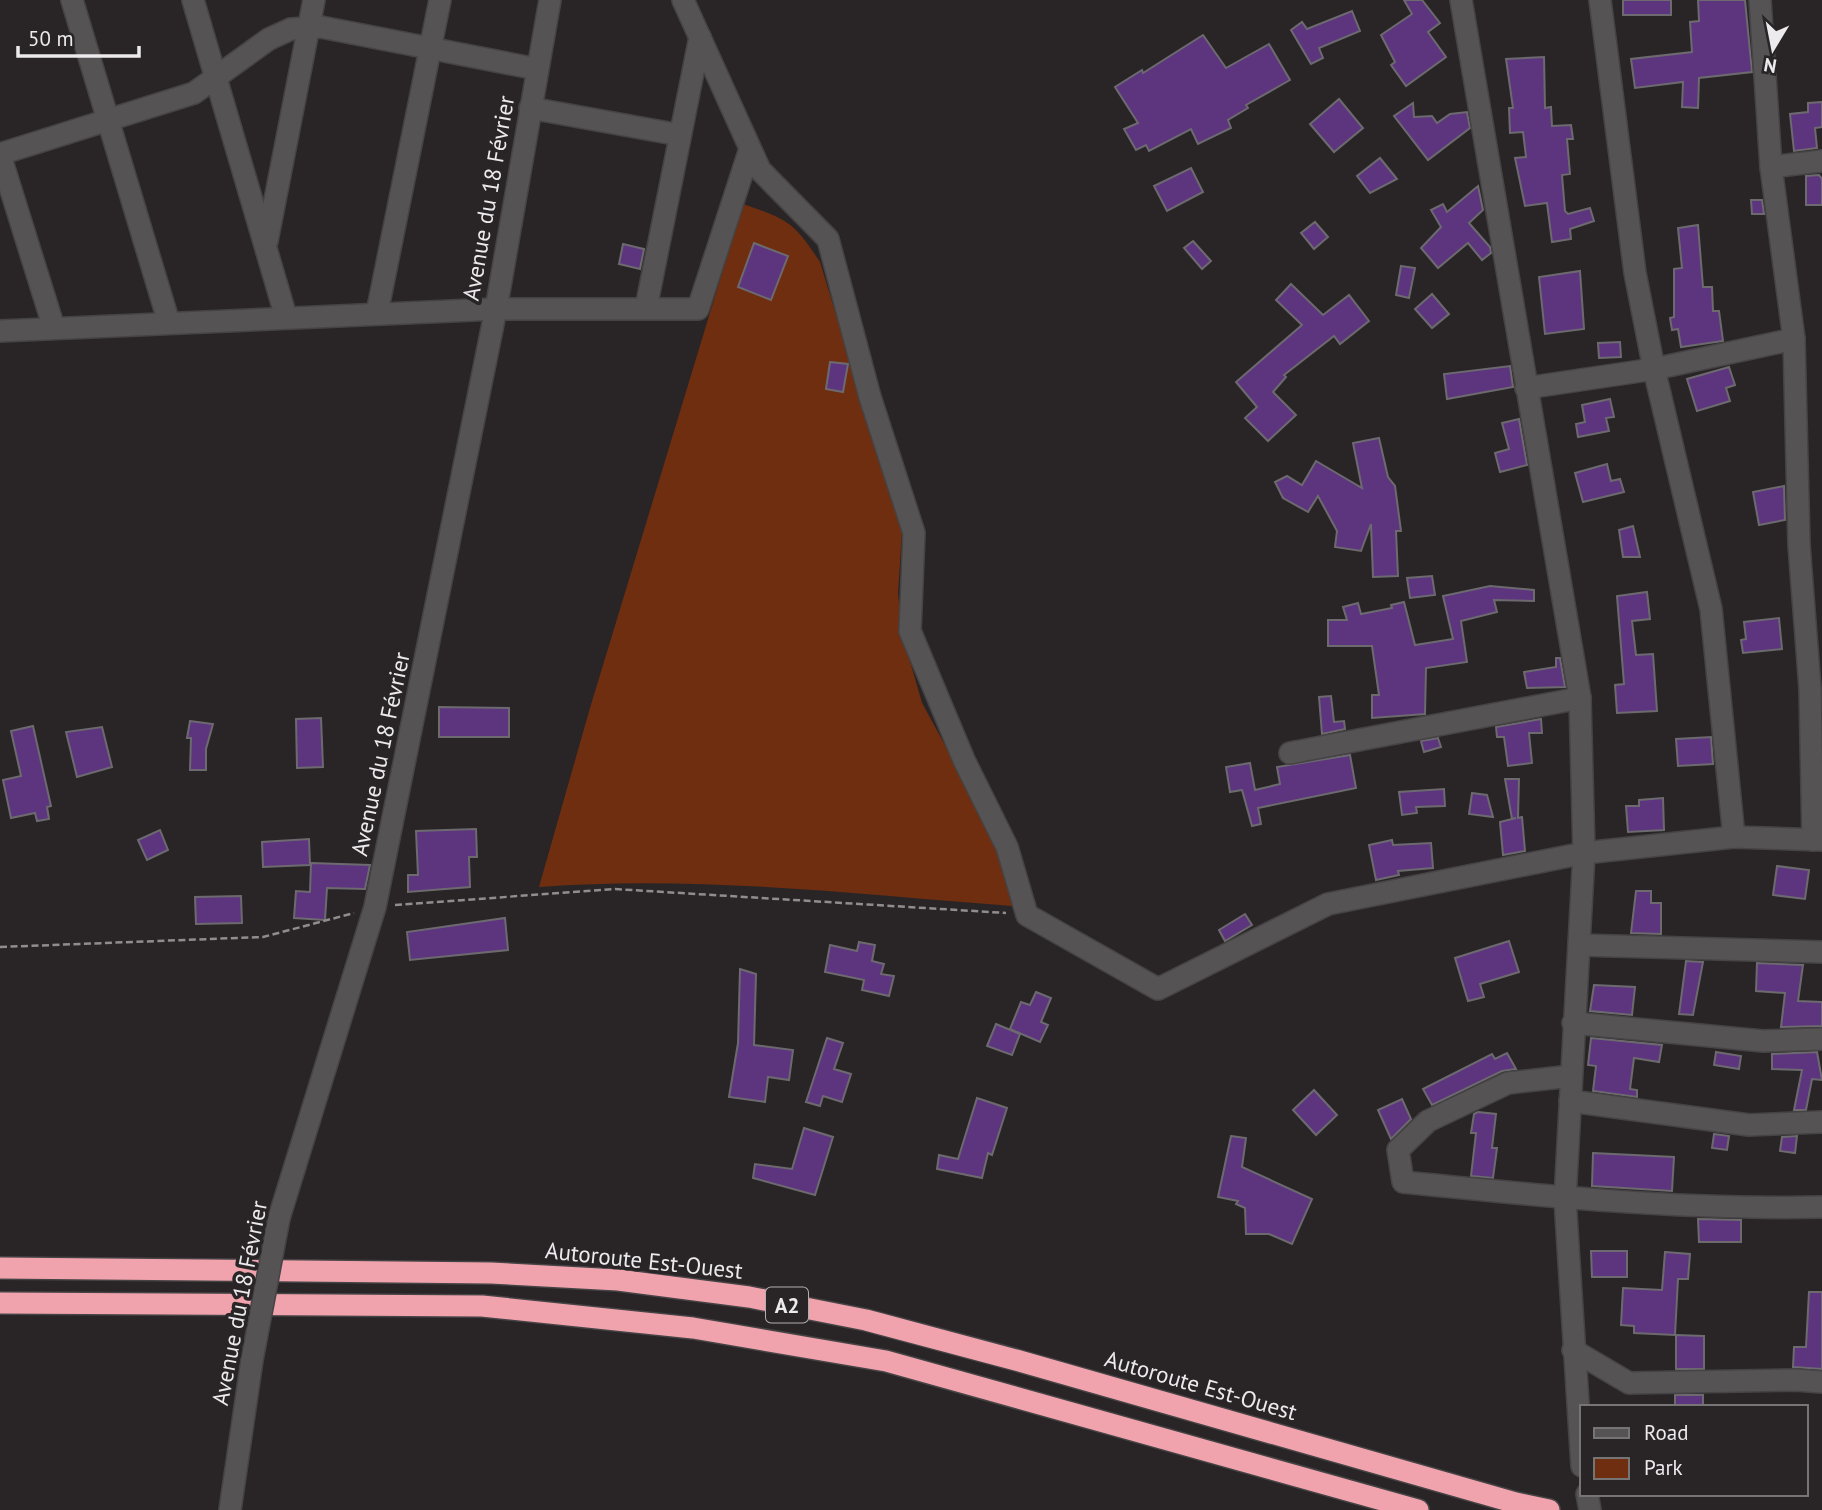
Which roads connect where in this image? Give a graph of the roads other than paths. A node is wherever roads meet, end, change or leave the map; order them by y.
1 (72, 0) edge
2 (193, 0) edge
3 (314, 0) edge
4 (440, 0) edge
5 (550, 0) edge
6 (683, 0) edge
7 (1461, 0) edge
8 (1600, 0) edge
9 (1760, 0) edge
10 (309, 26) junction
11 (699, 37) junction
12 (431, 48) junction
13 (537, 69) junction
14 (217, 80) junction
15 (530, 108) junction
16 (108, 121) junction
17 (680, 135) junction
18 (750, 149) junction
19 (0, 154) edge
20 (1822, 161) edge
21 (1770, 167) junction
22 (266, 246) junction
23 (646, 308) junction
24 (496, 309) junction
25 (377, 313) junction
26 (286, 317) junction
27 (169, 323) junction
28 (54, 328) junction
29 (0, 331) edge
30 (1794, 339) junction
31 (1654, 369) junction
32 (1525, 388) junction
33 (1813, 611) edge
34 (1580, 698) junction
35 (1290, 753) dead end
36 (1734, 837) junction
37 (1817, 840) edge
38 (1584, 853) junction
39 (1579, 945) junction
40 (1822, 952) edge
41 (1573, 1023) junction
42 (1822, 1039) edge
43 (1571, 1076) junction
44 (1570, 1101) junction
45 (1822, 1122) edge
46 (1565, 1199) junction
47 (1822, 1208) edge
48 (0, 1268) edge
49 (0, 1303) edge
50 (1573, 1350) junction
51 (1822, 1382) edge
52 (1580, 1448) edge
53 (230, 1510) edge
54 (1418, 1510) edge
55 (1549, 1510) edge

1 - 16 street
2 - 14 street
3 - 10 street
4 - 12 street
5 - 13 street, Avenue du 18 Février
6 - 11 street
7 - 32 street
8 - 31 street
9 - 21 street
10 - 12 street
10 - 14 street
10 - 22 street
11 - 17 street
11 - 18 street
12 - 13 street
12 - 25 street
13 - 15 street, Avenue du 18 Février
14 - 16 street
14 - 22 street
15 - 17 street
15 - 24 street, Avenue du 18 Février
16 - 19 street
16 - 27 street
17 - 23 street
18 - 23 street
18 - 38 street
19 - 28 street
20 - 21 street
21 - 30 street
22 - 26 street
23 - 24 street
24 - 25 street
24 - 53 street, Avenue du 18 Février, bridge
25 - 26 street
26 - 27 street
27 - 28 street
28 - 29 street
30 - 31 street
30 - 33 street
31 - 32 street
31 - 36 street
32 - 34 street
33 - 37 street
34 - 35 street
34 - 38 street
36 - 37 street
36 - 38 street
38 - 39 street
39 - 40 street
39 - 41 street
41 - 42 street
41 - 43 street
43 - 44 street
43 - 46 street
44 - 45 street
44 - 46 street
46 - 47 street
46 - 50 street
48 - 55 highway, Autoroute Est-Ouest / A2
49 - 54 highway, A2
50 - 51 street
50 - 52 street

